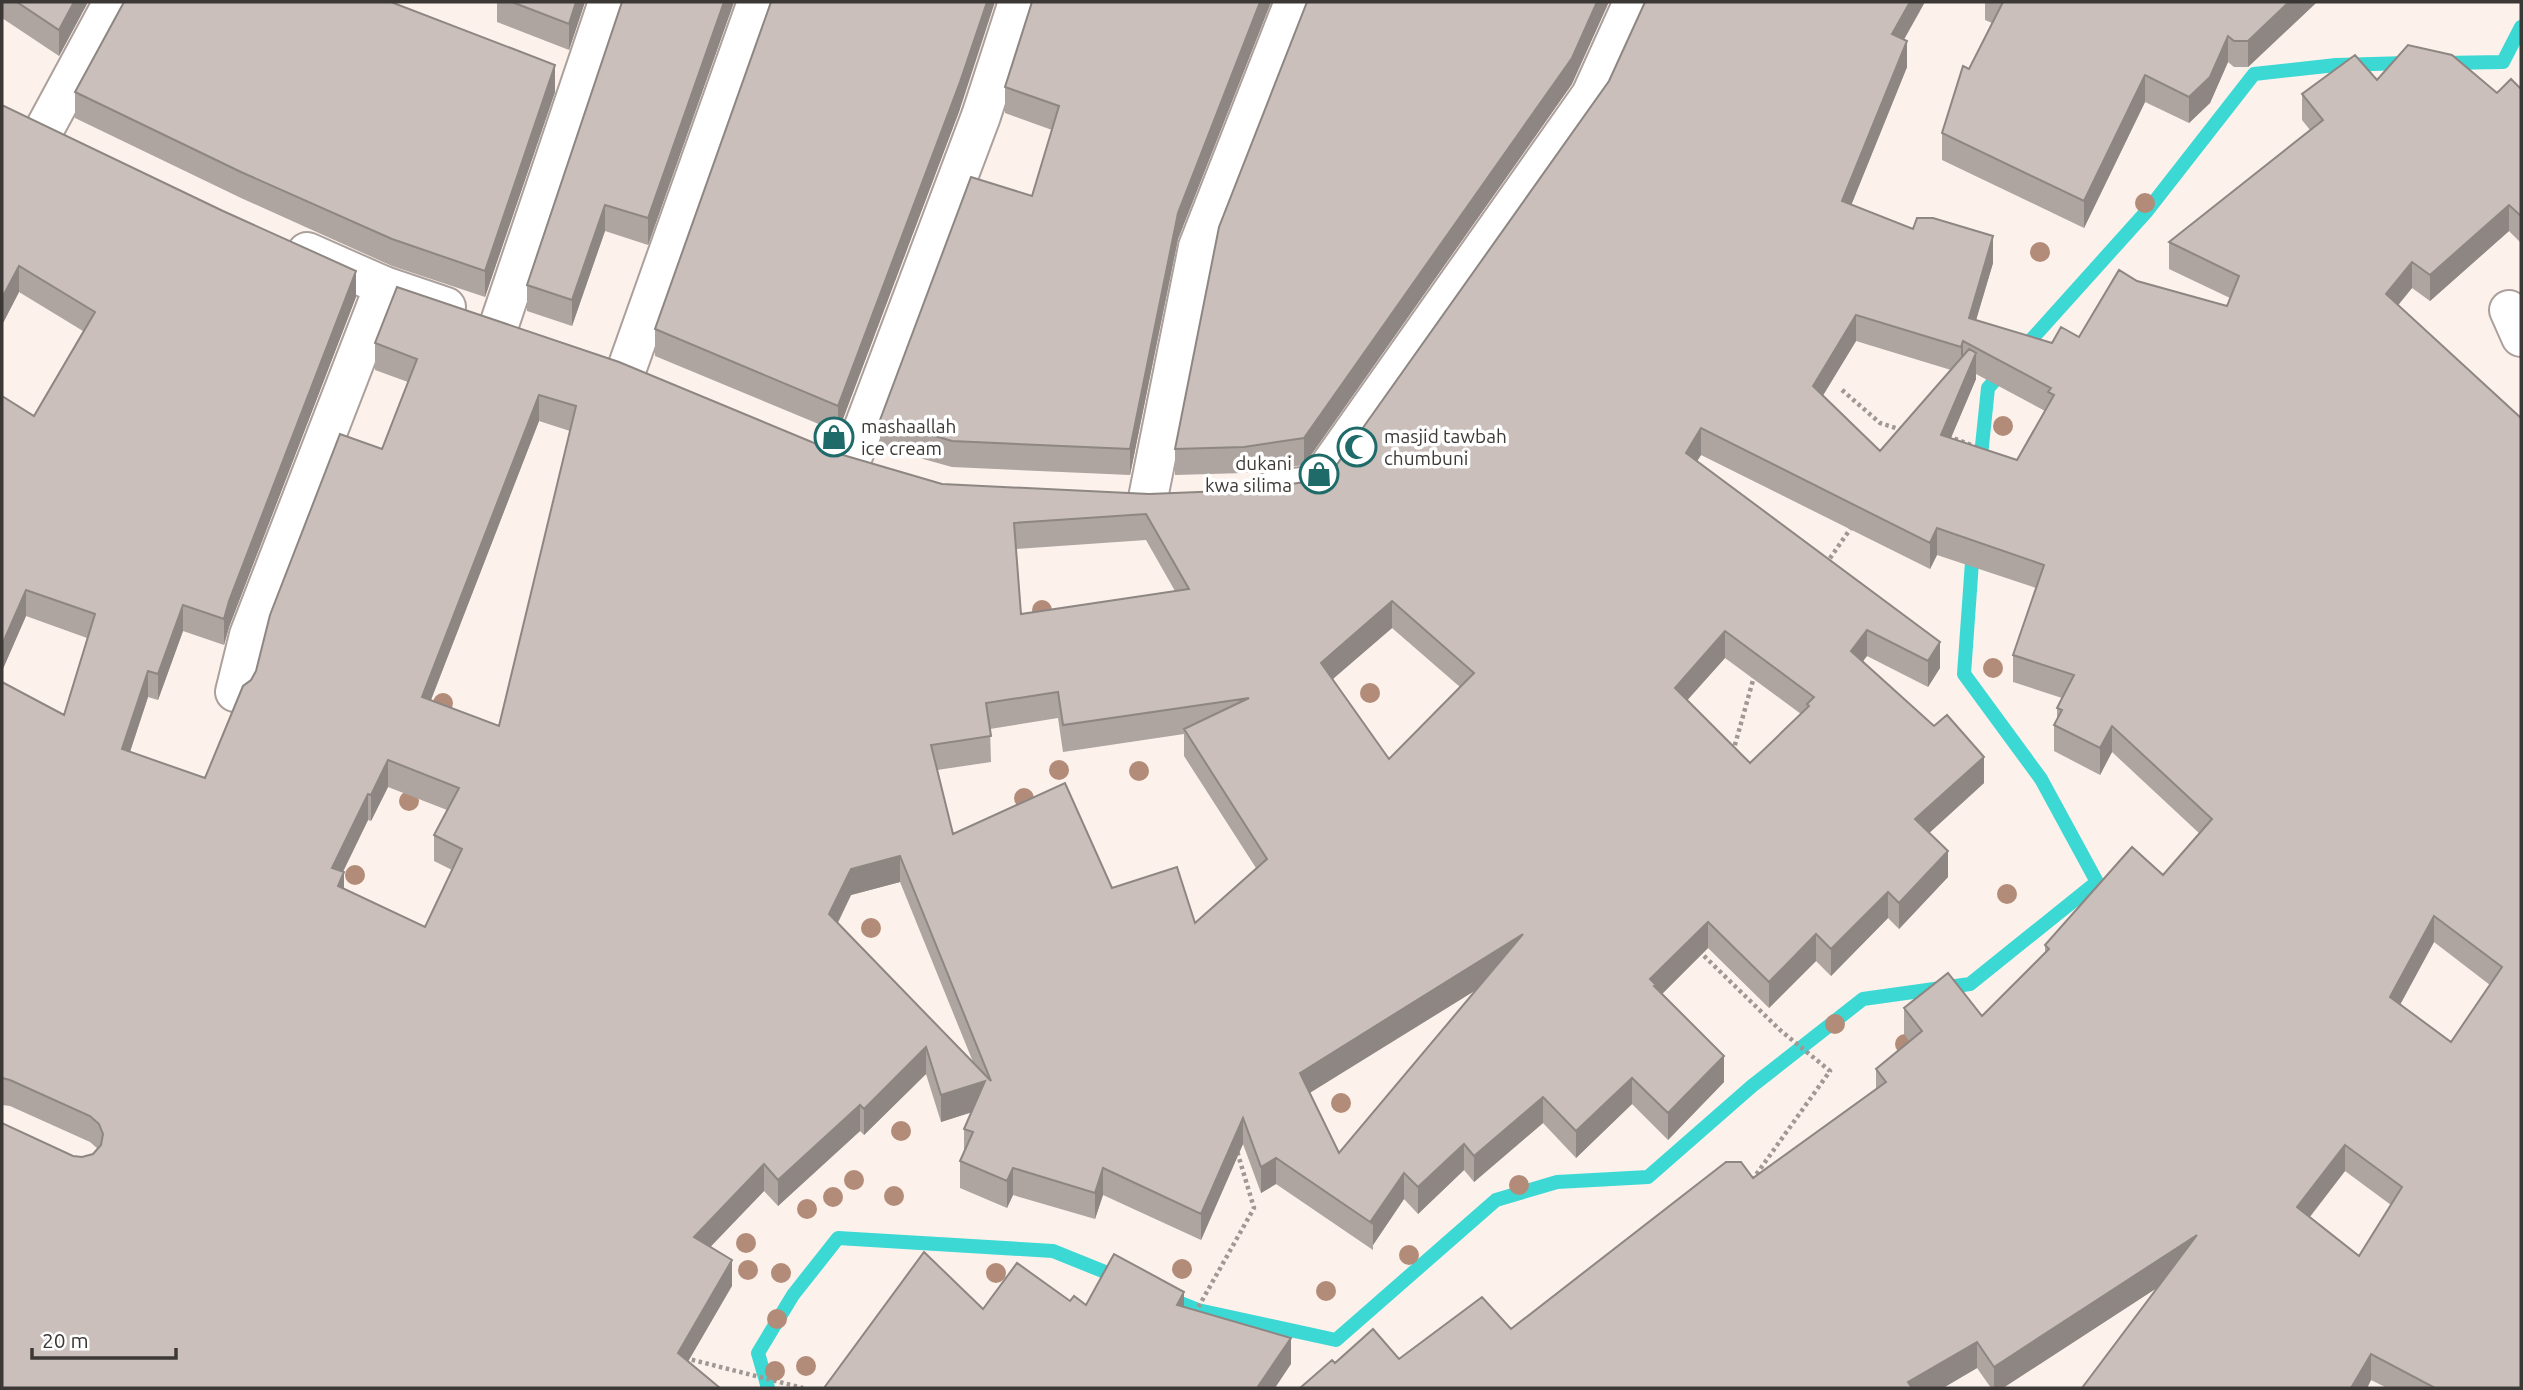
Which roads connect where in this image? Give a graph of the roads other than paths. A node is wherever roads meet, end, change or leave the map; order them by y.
1 (113, 2) edge
2 (608, 2) edge
3 (757, 2) edge
4 (1018, 2) edge
5 (1294, 2) edge
6 (1633, 2) edge
7 (547, 65) edge
8 (583, 79) junction
9 (82, 146) edge
10 (270, 235) edge
11 (384, 286) junction
12 (499, 325) junction
13 (538, 338) edge
14 (589, 355) edge
15 (627, 368) junction
16 (664, 383) edge
17 (814, 445) edge
18 (851, 461) junction
19 (887, 471) edge
20 (1234, 495) edge
21 (1108, 496) edge
22 (235, 692) dead end

1 - 9 street
2 - 8 street
3 - 15 street
4 - 18 street
5 - 21 street
6 - 20 street
7 - 8 street
8 - 12 street
10 - 11 street
11 - 12 street
11 - 22 street
12 - 13 street
14 - 15 street
15 - 16 street
17 - 18 street
18 - 19 street

